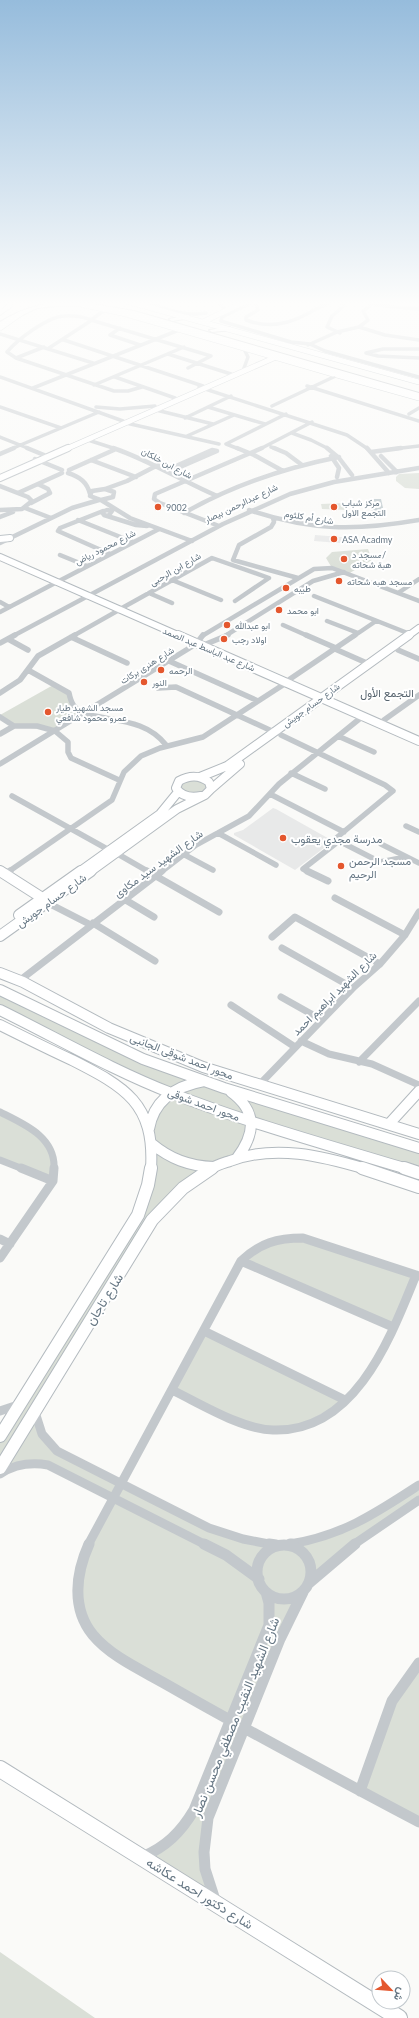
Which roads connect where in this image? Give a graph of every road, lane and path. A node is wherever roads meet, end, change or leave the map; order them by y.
1 (53, 395) edge
2 (167, 395) edge
3 (183, 395) edge
4 (187, 395) edge
5 (236, 395) edge
6 (293, 395) edge
7 (340, 395) edge
8 (344, 395) edge
9 (231, 396) joint
10 (175, 398) junction
11 (81, 405) junction
12 (270, 406) junction
13 (0, 407) edge
14 (208, 407) junction
15 (156, 408) junction
16 (419, 408) edge
17 (99, 412) junction
18 (284, 414) junction
19 (409, 414) junction
20 (234, 415) junction
21 (293, 415) junction
22 (419, 417) edge
23 (185, 418) junction
24 (135, 419) junction
25 (419, 421) edge
26 (124, 422) junction
27 (314, 423) junction
28 (212, 424) junction
29 (263, 424) junction
30 (61, 428) junction
31 (292, 434) junction
32 (97, 436) junction
33 (189, 436) junction
34 (0, 437) edge
35 (88, 440) junction
36 (223, 444) junction
37 (19, 445) junction
38 (113, 447) junction
39 (271, 447) junction
40 (419, 447) edge
41 (52, 453) junction
42 (375, 453) junction
43 (0, 454) edge
44 (44, 455) junction
45 (251, 455) junction
46 (337, 459) junction
47 (37, 460) junction
48 (91, 460) junction
49 (302, 465) junction
50 (419, 465) edge
51 (157, 466) junction
52 (419, 468) edge
53 (395, 470) junction
54 (62, 471) junction
55 (69, 471) junction
56 (169, 471) junction
57 (280, 471) junction
58 (388, 471) junction
59 (0, 474) edge
60 (352, 475) junction
61 (136, 477) junction
62 (337, 477) junction
63 (0, 478) edge
64 (127, 481) junction
65 (185, 481) junction
66 (85, 482) junction
67 (38, 484) junction
68 (0, 486) edge
69 (104, 489) junction
70 (18, 493) junction
71 (90, 494) junction
72 (218, 495) junction
73 (100, 500) junction
74 (116, 501) junction
75 (31, 503) junction
76 (25, 508) junction
77 (72, 508) junction
78 (253, 508) junction
79 (246, 509) joint
80 (0, 510) edge
81 (15, 510) junction
82 (188, 512) junction
83 (0, 517) edge
84 (419, 517) edge
85 (51, 518) junction
86 (273, 518) junction
87 (78, 520) junction
88 (419, 520) edge
89 (219, 524) junction
90 (150, 525) junction
91 (159, 529) junction
92 (10, 538) junction
93 (0, 539) edge
94 (187, 539) junction
95 (192, 541) junction
96 (133, 542) junction
97 (0, 544) edge
98 (60, 554) dead end
99 (110, 554) junction
100 (0, 556) edge
101 (231, 561) junction
102 (87, 566) junction
103 (270, 569) junction
104 (344, 572) junction
105 (261, 575) junction
106 (298, 578) junction
107 (419, 579) edge
108 (172, 580) junction
109 (58, 581) junction
110 (149, 593) junction
111 (398, 593) junction
112 (89, 594) junction
113 (314, 596) dead end
114 (221, 600) dead end
115 (235, 601) dead end
116 (419, 601) edge
117 (0, 602) edge
118 (172, 604) dead end
119 (9, 607) junction
120 (121, 609) junction
121 (0, 612) edge
122 (327, 620) dead end
123 (376, 621) junction
124 (284, 625) dead end
125 (419, 628) edge
126 (358, 633) junction
127 (410, 634) junction
128 (419, 635) edge
129 (71, 637) junction
130 (3, 642) edge
131 (200, 644) junction
132 (336, 648) junction
133 (28, 650) dead end
134 (398, 650) junction
135 (419, 659) edge
136 (171, 662) junction
137 (127, 663) dead end
138 (369, 664) junction
139 (28, 670) junction
140 (288, 681) junction
141 (158, 688) dead end
142 (0, 693) edge
143 (419, 695) edge
144 (327, 698) junction
145 (258, 701) junction
146 (86, 714) junction
147 (237, 715) junction
148 (363, 716) junction
149 (0, 717) edge
150 (384, 720) junction
151 (14, 726) junction
152 (57, 732) junction
153 (0, 734) edge
154 (277, 734) junction
155 (419, 735) edge
156 (338, 736) junction
157 (419, 741) edge
158 (166, 745) junction
159 (374, 752) dead end
160 (316, 753) junction
161 (0, 764) edge
162 (0, 770) edge
163 (291, 773) junction
164 (200, 777) junction
165 (119, 780) junction
166 (211, 789) junction
167 (325, 789) dead end
168 (178, 792) junction
169 (270, 794) junction
170 (12, 796) dead end
171 (201, 796) junction
172 (406, 826) dead end
173 (71, 830) junction
174 (344, 832) junction
175 (419, 832) edge
176 (218, 833) junction
177 (335, 839) junction
178 (381, 844) dead end
179 (113, 851) junction
180 (184, 854) junction
181 (406, 856) junction
182 (419, 863) edge
183 (276, 865) dead end
184 (213, 870) dead end
185 (2, 874) edge
186 (155, 876) junction
187 (328, 881) dead end
188 (335, 898) dead end
189 (124, 899) junction
190 (43, 900) junction
191 (219, 912) dead end
192 (419, 912) edge
193 (154, 916) dead end
194 (92, 924) junction
195 (0, 928) edge
196 (405, 935) junction
197 (0, 936) edge
198 (272, 937) dead end
199 (282, 948) dead end
200 (155, 961) dead end
201 (380, 964) junction
202 (0, 973) edge
203 (19, 981) junction
204 (353, 988) junction
205 (0, 990) edge
206 (281, 997) dead end
207 (419, 1001) edge
208 (231, 1005) dead end
209 (0, 1010) edge
210 (322, 1020) junction
211 (0, 1025) edge
212 (302, 1041) junction
213 (295, 1048) junction
214 (359, 1062) junction
215 (206, 1081) junction
216 (259, 1085) junction
217 (419, 1085) edge
218 (224, 1088) junction
219 (419, 1091) edge
220 (170, 1092) junction
221 (0, 1112) edge
222 (251, 1121) junction
223 (389, 1124) junction
224 (419, 1134) edge
225 (150, 1138) junction
226 (419, 1148) edge
227 (237, 1158) junction
228 (0, 1160) edge
229 (216, 1167) junction
230 (419, 1173) edge
231 (53, 1181) junction
232 (419, 1187) edge
233 (127, 1233) junction
234 (0, 1239) edge
235 (141, 1239) junction
236 (10, 1244) junction
237 (0, 1258) edge
238 (241, 1261) junction
239 (418, 1276) edge
240 (393, 1327) junction
241 (204, 1331) junction
242 (172, 1390) junction
243 (345, 1400) junction
244 (20, 1404) junction
245 (0, 1411) edge
246 (35, 1412) junction
247 (0, 1436) edge
248 (0, 1468) edge
249 (0, 1474) edge
250 (121, 1484) junction
251 (419, 1485) edge
252 (113, 1498) junction
253 (419, 1500) edge
254 (288, 1544) junction
255 (276, 1545) junction
256 (259, 1579) junction
257 (306, 1587) junction
258 (266, 1592) junction
259 (419, 1663) edge
260 (230, 1721) junction
261 (244, 1729) junction
262 (0, 1769) edge
263 (360, 1791) junction
264 (419, 1822) edge
265 (142, 1857) junction
266 (216, 1902) junction
267 (399, 2018) edge

1 - 11 street
2 - 10 street
3 - 10 street
4 - 15 street
5 - 12 street
6 - 12 street
7 - 25 street
8 - 19 street
9 - 14 street
9 - 18 street
10 - 15 street
11 - 15 street
11 - 17 street
12 - 21 street
13 - 30 street
14 - 20 street
14 - 23 street
15 - 23 street
15 - 24 street
15 - 26 street
16 - 19 street
17 - 26 street
17 - 30 street
18 - 21 street
18 - 29 street
19 - 22 street
20 - 28 street
20 - 29 street
21 - 27 street
21 - 42 street
23 - 28 street
24 - 26 street
24 - 33 street
26 - 32 street
26 - 33 street
26 - 41 street
27 - 31 street
27 - 42 street
28 - 33 street
29 - 36 street
30 - 37 street
31 - 39 street
31 - 45 street
31 - 46 street
32 - 35 street
32 - 38 street, شارع ابن خلكان
33 - 36 street
34 - 37 street
35 - 38 street, شارع ابن خلكان
35 - 41 street
36 - 45 street
36 - 56 street
37 - 43 street
37 - 44 street
38 - 48 street
38 - 51 street, شارع ابن خلكان
39 - 45 street
39 - 49 street
40 - 42 street
41 - 44 street
41 - 47 street
42 - 53 street
42 - 58 street
44 - 47 street
45 - 57 street
45 - 65 street
46 - 49 street
46 - 57 street
46 - 60 street
46 - 62 street
47 - 54 street
47 - 59 street
47 - 63 street
48 - 55 street
48 - 61 street
49 - 57 street
50 - 53 street, شارع عبدالرحمن بيصار
51 - 56 street, شارع ابن خلكان
51 - 61 street
51 - 65 street, شارع ابن خلكان
52 - 53 street, شارع عبدالرحمن بيصار
53 - 58 street, شارع عبدالرحمن بيصار
54 - 55 street
54 - 67 street
55 - 66 street
56 - 65 street, شارع ابن خلكان
57 - 72 street
58 - 60 street, شارع عبدالرحمن بيصار
58 - 78 street, شارع عبدالرحمن بيصار
60 - 62 street, شارع عبدالرحمن بيصار
61 - 64 street
62 - 78 street, شارع عبدالرحمن بيصار
64 - 69 street
64 - 74 street
65 - 72 street, شارع ابن خلكان
65 - 82 street
66 - 69 street
66 - 71 street
67 - 70 street
67 - 75 street
68 - 70 street
69 - 71 street
69 - 74 street
70 - 75 street
71 - 73 street
71 - 77 street
72 - 82 street
73 - 74 street
73 - 74 street
73 - 77 street
74 - 90 street
75 - 76 street
76 - 81 street
76 - 85 street
77 - 85 street
77 - 97 street
78 - 79 street, شارع أم كلثوم
78 - 84 street, شارع أم كلثوم
78 - 86 street, شارع أم كلثوم
78 - 89 street, شارع عبدالرحمن بيصار
79 - 89 street, شارع عبدالرحمن بيصار
80 - 81 street
81 - 83 street
82 - 89 street
85 - 92 street
86 - 88 street, شارع أم كلثوم
86 - 101 street
87 - 90 street
87 - 96 street
87 - 99 street
89 - 94 street, شارع عبدالرحمن بيصار
89 - 95 street, شارع عبدالرحمن بيصار
90 - 91 street
91 - 94 street
91 - 96 street, شارع محمود رياض
92 - 93 street
92 - 97 street
94 - 95 street
94 - 112 street, شارع عبدالرحمن بيصار
95 - 112 street, شارع عبدالرحمن بيصار
96 - 99 street, شارع محمود رياض
98 - 102 street
99 - 102 street, شارع محمود رياض
100 - 109 street, شارع عبد الباسط عبد الصمد
101 - 103 street
101 - 105 street, شارع ابن الرحبى
101 - 108 street, شارع ابن الرحبى
102 - 109 street, شارع محمود رياض
103 - 105 street
103 - 106 street
104 - 106 street, شارع هنرى بركات
104 - 111 street, شارع هنرى بركات
104 - 131 street, شارع هنرى بركات
105 - 115 street
106 - 131 street, شارع هنرى بركات
107 - 111 street
108 - 110 street, شارع ابن الرحبى
108 - 114 street
109 - 112 street, شارع عبد الباسط عبد الصمد
109 - 119 street, شارع محمود رياض
110 - 118 street
110 - 120 street, شارع ابن الرحبى
111 - 116 street, شارع هنرى بركات
112 - 120 street, شارع عبد الباسط عبد الصمد
112 - 130 street, شارع عبدالرحمن بيصار
113 - 123 street
117 - 119 street
119 - 121 street, شارع محمود رياض
120 - 129 street, شارع ابن الرحبى
120 - 131 street, شارع عبد الباسط عبد الصمد
122 - 126 street
123 - 126 street
123 - 127 street
124 - 132 street
125 - 127 street, شارع حسام جويش
126 - 132 street
127 - 138 street, شارع حسام جويش
128 - 134 street, شارع حسام جويش
129 - 137 street
129 - 139 street, شارع ابن الرحبى
130 - 133 street
131 - 136 street, شارع هنرى بركات
131 - 140 street, شارع عبد الباسط عبد الصمد
132 - 138 street
132 - 140 street
134 - 135 street
134 - 144 street, شارع حسام جويش
136 - 145 street
136 - 146 street, شارع هنرى بركات
138 - 144 street, شارع حسام جويش
139 - 142 street, شارع ابن الرحبى
139 - 146 street
140 - 144 street, شارع عبد الباسط عبد الصمد
140 - 145 street
141 - 147 street
143 - 150 street
144 - 148 street, شارع عبد الباسط عبد الصمد
144 - 150 street, شارع عبد الباسط عبد الصمد
144 - 154 street, شارع حسام جويش
145 - 147 street
146 - 152 street, شارع هنرى بركات
146 - 158 street
147 - 154 street
147 - 158 street
148 - 156 street, شارع الشهيد سيد مكاوى
148 - 157 street, شارع عبد الباسط عبد الصمد
149 - 151 street
150 - 155 street, شارع عبد الباسط عبد الصمد
151 - 152 street
151 - 153 street
152 - 161 street, شارع هنرى بركات
152 - 162 street, شارع هنرى بركات
152 - 165 street
154 - 160 street
154 - 164 street, شارع حسام جويش
154 - 166 street, شارع حسام جويش
156 - 159 street
156 - 160 street, شارع الشهيد سيد مكاوى
158 - 165 street
160 - 163 street, شارع الشهيد سيد مكاوى
160 - 174 street
163 - 167 street
163 - 169 street, شارع الشهيد سيد مكاوى
164 - 166 street
164 - 168 street, شارع حسام جويش
165 - 173 street
166 - 171 street, شارع حسام جويش
168 - 171 street
168 - 179 street, شارع حسام جويش
169 - 174 street
169 - 176 street, شارع الشهيد سيد مكاوى
170 - 173 street
171 - 179 street, شارع حسام جويش
172 - 175 street
173 - 179 street
173 - 185 street
174 - 177 street
176 - 180 street, شارع الشهيد سيد مكاوى
176 - 183 street
177 - 181 street
177 - 187 street
178 - 181 street
179 - 186 street
179 - 190 street, شارع حسام جويش
180 - 184 street
180 - 186 street, شارع الشهيد سيد مكاوى
181 - 182 street
185 - 190 street
186 - 189 street, شارع الشهيد سيد مكاوى
186 - 191 street
188 - 196 street
189 - 193 street
189 - 194 street, شارع الشهيد سيد مكاوى
190 - 194 street
190 - 195 street, شارع حسام جويش
190 - 197 street, شارع حسام جويش
192 - 196 street, شارع الشهيد ابراهيم احمد
194 - 200 street
194 - 203 street, شارع الشهيد سيد مكاوى
196 - 201 street, شارع الشهيد ابراهيم احمد
198 - 201 street
199 - 204 street
201 - 204 street, شارع الشهيد ابراهيم احمد
202 - 203 street, محور احمد شوقى الجانبى
203 - 216 street, محور احمد شوقى الجانبى
204 - 210 street, شارع الشهيد ابراهيم احمد
205 - 215 street, محور احمد شوقى
206 - 210 street
207 - 214 street
208 - 213 street
209 - 220 street, محور احمد شوقى
210 - 212 street, شارع الشهيد ابراهيم احمد
211 - 225 street, شارع تاجان
212 - 213 street, شارع الشهيد ابراهيم احمد
212 - 214 street
213 - 216 street, شارع الشهيد ابراهيم احمد
214 - 217 street
215 - 218 street, محور احمد شوقى
215 - 220 street
216 - 223 street, محور احمد شوقى الجانبى
218 - 222 street
218 - 226 street, محور احمد شوقى
219 - 223 street
220 - 222 street, محور احمد شوقى
220 - 225 street
221 - 231 street
222 - 227 street
222 - 230 street, محور احمد شوقى
223 - 224 street, محور احمد شوقى الجانبى
225 - 229 street
225 - 233 street, شارع تاجان
227 - 229 street, شارع تاجان
227 - 232 street
228 - 231 street
229 - 235 street, شارع تاجان
231 - 236 street
233 - 235 street
233 - 244 street, شارع تاجان
234 - 236 street
235 - 246 street, شارع تاجان
236 - 237 street
238 - 239 street
238 - 240 street
238 - 241 street
239 - 240 street
240 - 243 street
241 - 242 street
241 - 243 street
242 - 243 street
242 - 250 street
244 - 245 street
244 - 247 street, شارع تاجان
246 - 248 street, شارع تاجان
246 - 250 street
249 - 252 street
250 - 252 street
250 - 255 street
251 - 254 street
252 - 256 street
252 - 260 street
253 - 257 street
254 - 255 street
254 - 257 street
255 - 256 street
256 - 258 street
257 - 258 street
257 - 261 street, شارع الشهيد النقيب مصطفي محسن نصار
258 - 260 street, شارع الشهيد النقيب مصطفي محسن نصار
259 - 263 street
260 - 261 street
260 - 265 street, شارع الشهيد النقيب مصطفي محسن نصار
261 - 263 street
261 - 266 street, شارع الشهيد النقيب مصطفي محسن نصار
262 - 265 street, شارع دكتور احمد عكاشه
263 - 264 street
265 - 266 street, شارع دكتور احمد عكاشه
266 - 267 street, شارع دكتور احمد عكاشه

